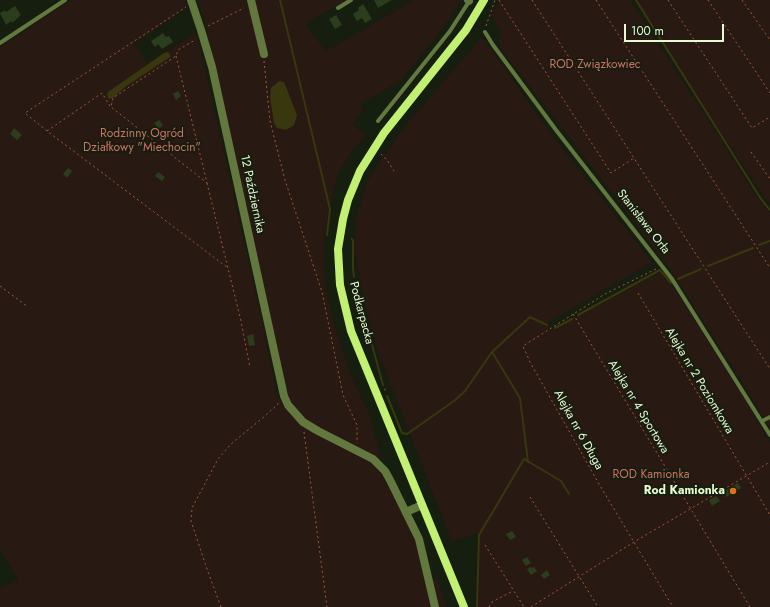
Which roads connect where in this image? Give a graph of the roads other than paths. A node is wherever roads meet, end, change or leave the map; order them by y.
1 (65, 0) edge
2 (351, 0) edge
3 (469, 0) edge
4 (484, 0) edge
5 (191, 2) edge
6 (251, 2) edge
7 (338, 8) dead end
8 (485, 32) road end
9 (0, 43) edge
10 (264, 54) road end
11 (378, 121) dead end
12 (770, 417) edge
13 (762, 421) junction
14 (770, 436) edge
15 (422, 506) junction
16 (406, 512) junction
17 (435, 607) edge
18 (464, 607) edge

1 - 9 lane
2 - 7 lane
3 - 11 lane
4 - 15 main road, Podkarpacka
5 - 16 street, 12 Października
6 - 10 street
8 - 13 lane, Stanisława Orła
12 - 13 lane
13 - 14 lane, Stanisława Orła
15 - 16 street
15 - 18 main road, Podkarpacka
16 - 17 street

